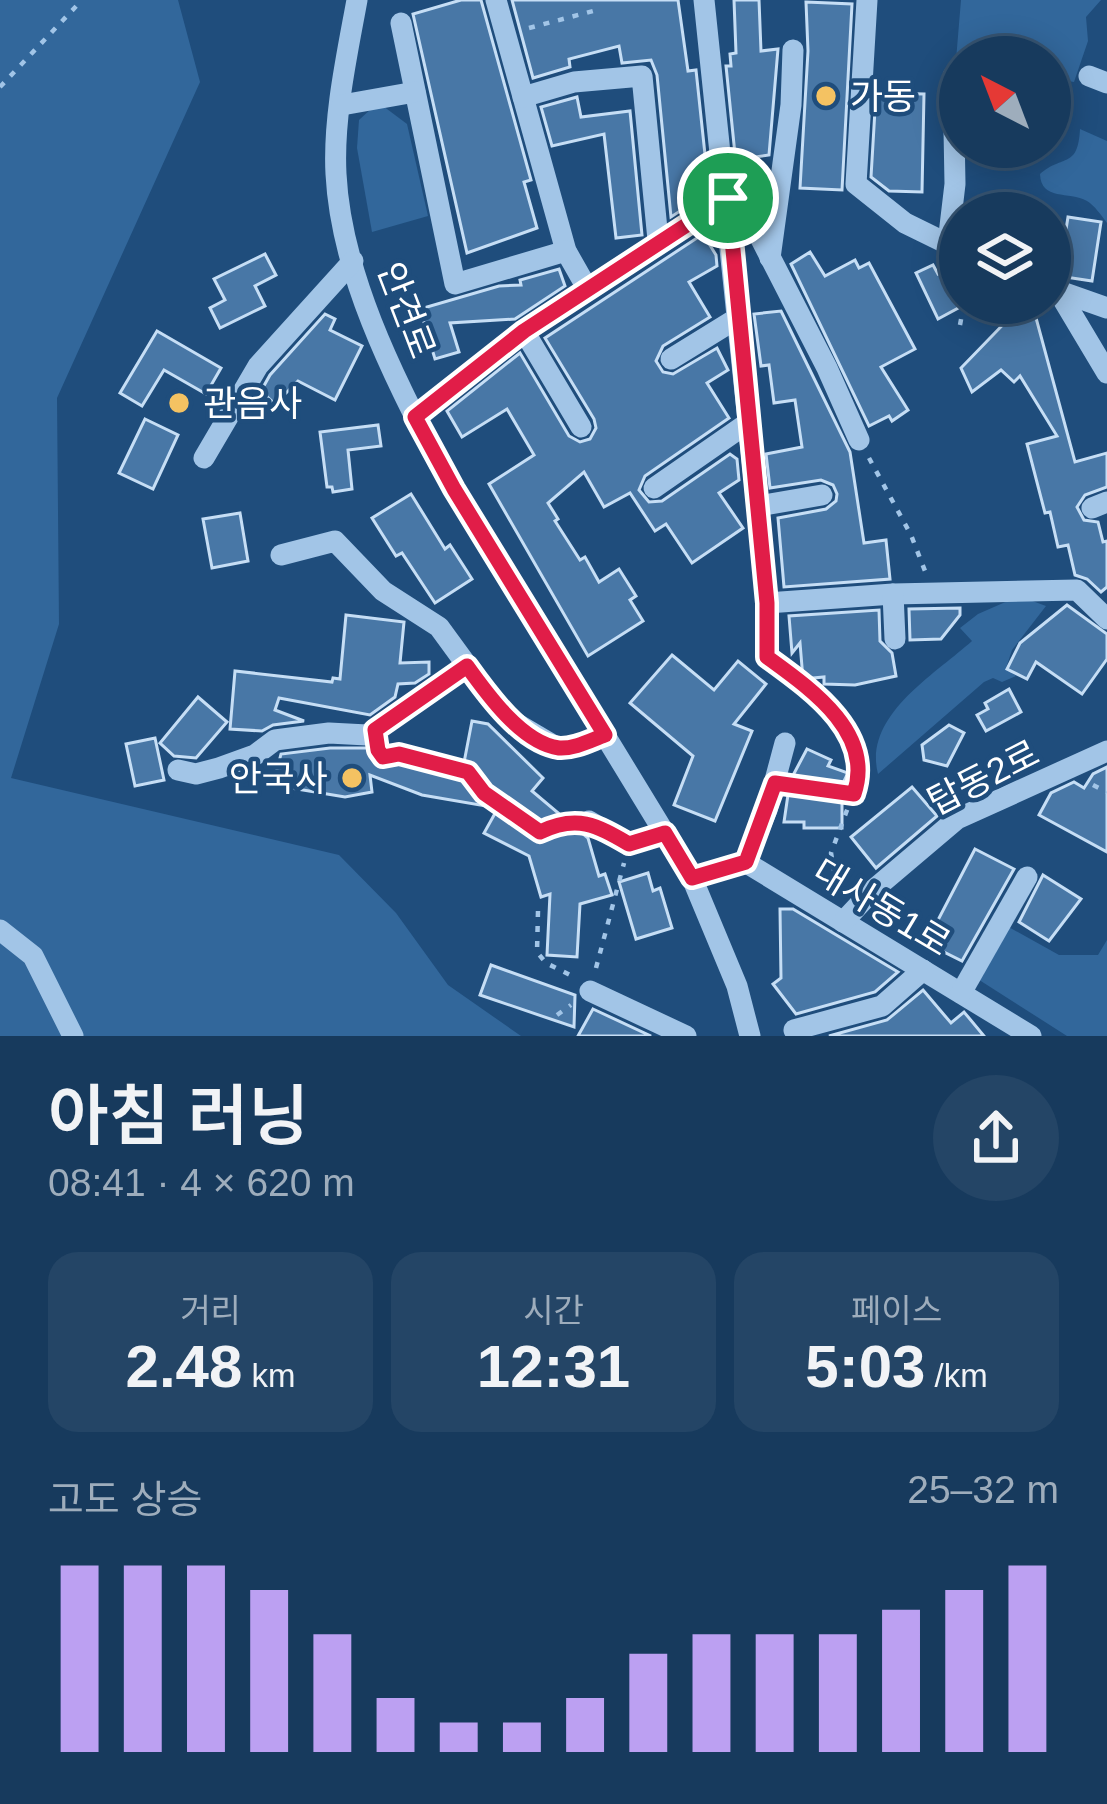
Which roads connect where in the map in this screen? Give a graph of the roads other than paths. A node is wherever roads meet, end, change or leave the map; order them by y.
1 (357, 0) edge
2 (496, 0) edge
3 (704, 0) edge
4 (867, 0) edge
5 (401, 23) dead end
6 (793, 50) dead end
7 (415, 92) junction
8 (523, 97) junction
9 (342, 105) junction
10 (728, 198) junction
11 (658, 240) junction
12 (939, 242) edge
13 (566, 251) junction
14 (770, 259) junction
15 (352, 261) junction
16 (586, 287) junction
17 (1071, 295) edge
18 (1107, 308) edge
19 (739, 316) junction
20 (1071, 316) edge
21 (524, 331) junction
22 (671, 359) dead end
23 (1107, 373) edge
24 (415, 417) junction
25 (749, 422) junction
26 (581, 427) dead end
27 (859, 440) road end
28 (204, 458) dead end
29 (654, 488) dead end
30 (822, 495) dead end
31 (758, 506) junction
32 (281, 555) dead end
33 (893, 594) junction
34 (1107, 619) edge
35 (895, 639) dead end
36 (467, 666) junction
37 (605, 735) junction
38 (785, 743) dead end
39 (1107, 751) edge
40 (178, 770) dead end
41 (589, 821) road end
42 (665, 833) junction
43 (746, 862) junction
44 (1027, 877) dead end
45 (692, 878) junction
46 (844, 922) junction
47 (0, 930) edge
48 (923, 970) junction
49 (590, 991) road end
50 (961, 993) junction
51 (794, 1030) dead end
52 (73, 1036) edge
53 (686, 1036) edge
54 (750, 1036) edge
55 (1031, 1036) edge

1 - 9 street, 안견로
2 - 8 street
3 - 10 street
4 - 12 street
5 - 7 street
6 - 14 street
7 - 9 street
7 - 13 street
8 - 11 street
8 - 13 street
9 - 15 street, 안견로
10 - 11 street
10 - 14 street
10 - 19 street
11 - 16 street
13 - 16 street
14 - 27 street
15 - 24 street, 안견로
15 - 28 street
16 - 21 street
17 - 18 street
19 - 22 street
19 - 25 street
20 - 23 street
21 - 24 street
21 - 26 street
24 - 37 street, 안견로
25 - 29 street
25 - 31 street
30 - 31 street
31 - 33 street
32 - 36 street
33 - 34 street
33 - 35 street
36 - 37 street
36 - 40 street
37 - 42 street, 안견로
38 - 43 street
39 - 46 street, 탑동2로
41 - 42 street
42 - 45 street, 안견로
43 - 45 street
43 - 46 street, 대사동1로
44 - 50 street
45 - 54 street, 안견로
46 - 48 street, 대사동1로
47 - 52 street
48 - 50 street, 대사동1로
48 - 51 street
49 - 53 street
50 - 55 street, 대사동1로

